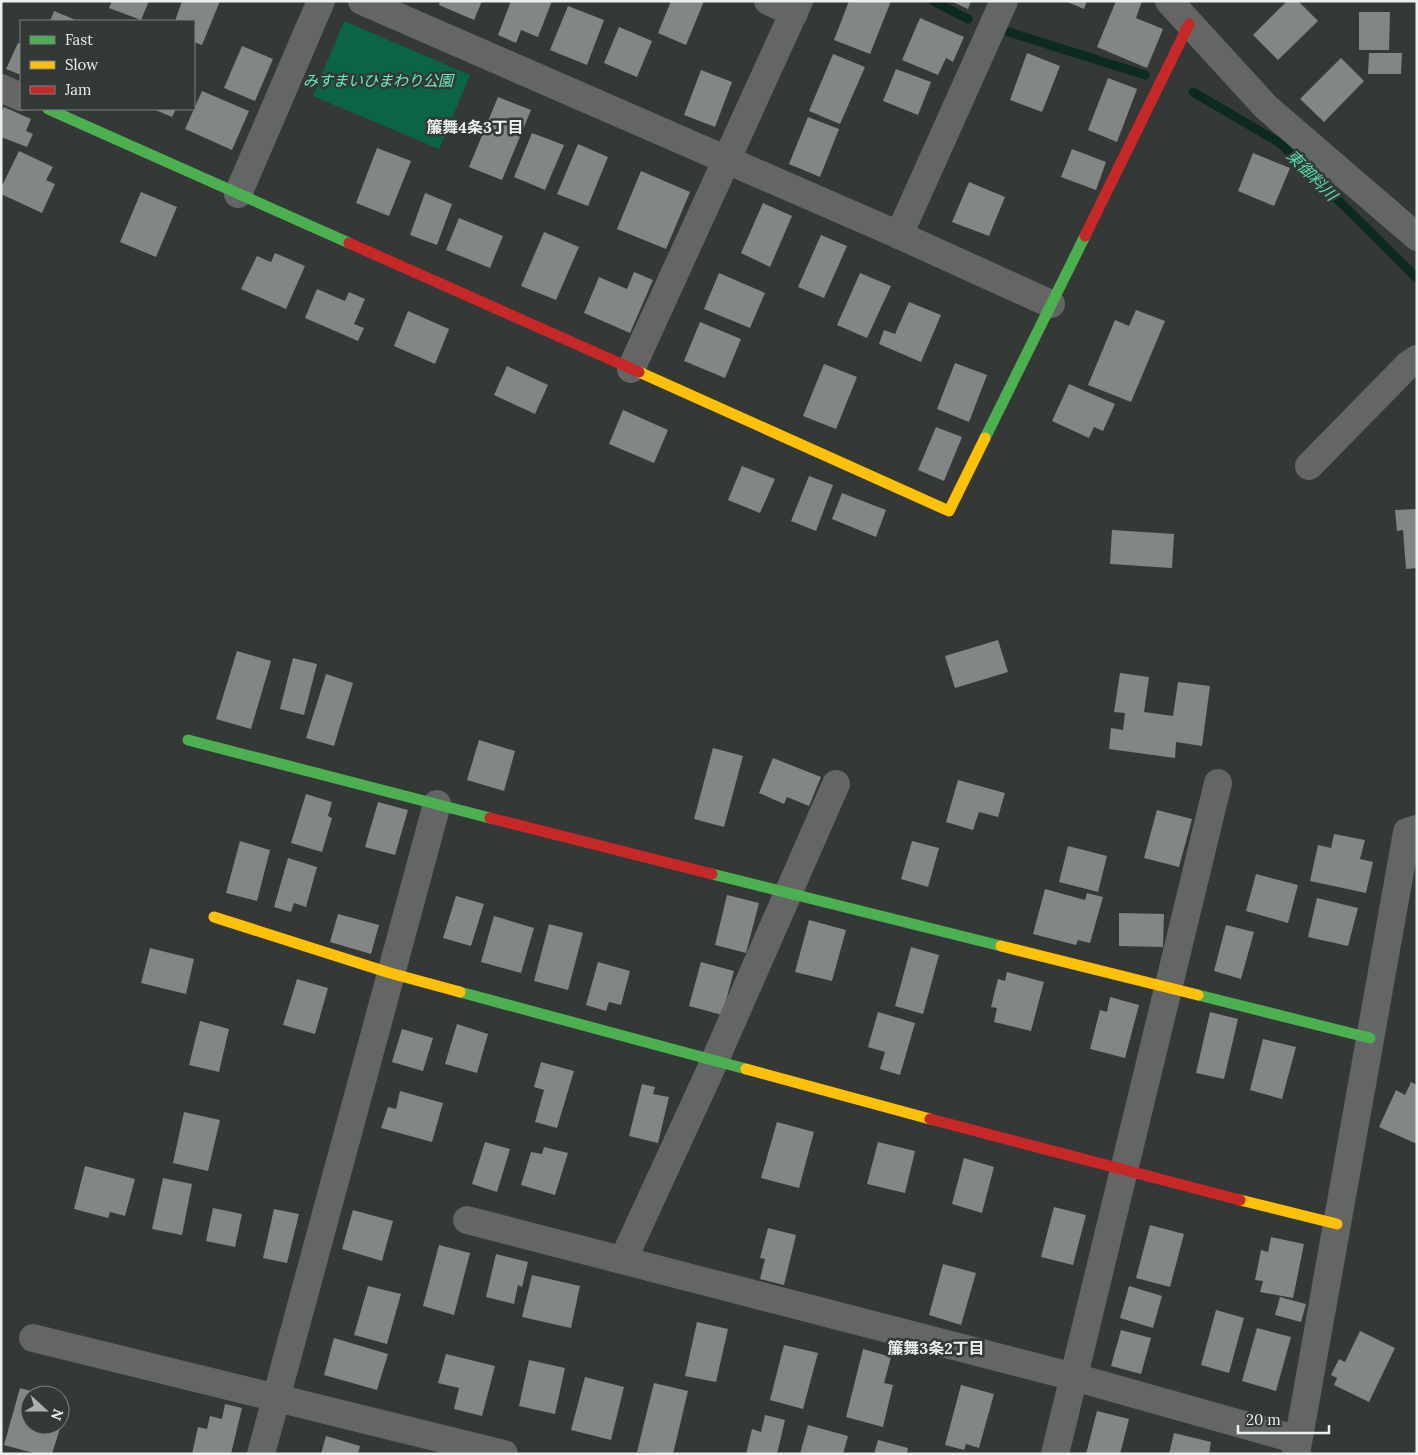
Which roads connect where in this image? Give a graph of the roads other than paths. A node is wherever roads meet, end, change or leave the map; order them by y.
1 (321, 1) edge
2 (362, 1) edge
3 (768, 1) edge
4 (1004, 1) edge
5 (1168, 1) edge
6 (797, 7) edge
7 (1190, 24) junction
8 (1, 88) edge
9 (20, 97) edge
10 (50, 110) edge
11 (726, 161) junction
12 (238, 194) junction
13 (1415, 231) edge
14 (899, 235) junction
15 (1051, 304) junction
16 (1417, 359) edge
17 (631, 369) junction
18 (1309, 466) dead end
19 (188, 740) dead end
20 (1218, 783) dead end
21 (836, 784) dead end
22 (437, 804) junction
23 (1417, 829) edge
24 (788, 893) junction
25 (214, 917) dead end
26 (390, 973) junction
27 (1169, 989) junction
28 (1370, 1038) junction
29 (715, 1060) junction
30 (1124, 1171) junction
31 (467, 1220) dead end
32 (1337, 1224) junction
33 (623, 1260) junction
34 (33, 1338) dead end
35 (1074, 1377) junction
36 (276, 1398) junction
37 (1297, 1447) edge
38 (261, 1454) edge
39 (504, 1454) edge
40 (1055, 1454) edge

1 - 12 street
2 - 11 street
3 - 6 street
4 - 14 street
5 - 7 street
6 - 11 street
7 - 13 street
7 - 15 street
8 - 9 street
10 - 12 street
11 - 14 street
11 - 17 street
12 - 17 street
14 - 15 street
15 - 17 street
16 - 18 street
19 - 22 street
20 - 27 street
21 - 24 street
22 - 24 street
22 - 26 street
23 - 28 street
24 - 27 street
24 - 29 street
25 - 26 street
26 - 29 street
26 - 36 street
27 - 28 street
27 - 30 street
28 - 32 street
29 - 30 street
29 - 33 street
30 - 32 street
30 - 35 street
31 - 33 street
32 - 37 street
33 - 35 street
34 - 36 street
35 - 37 street
35 - 40 street
36 - 38 street
36 - 39 street

